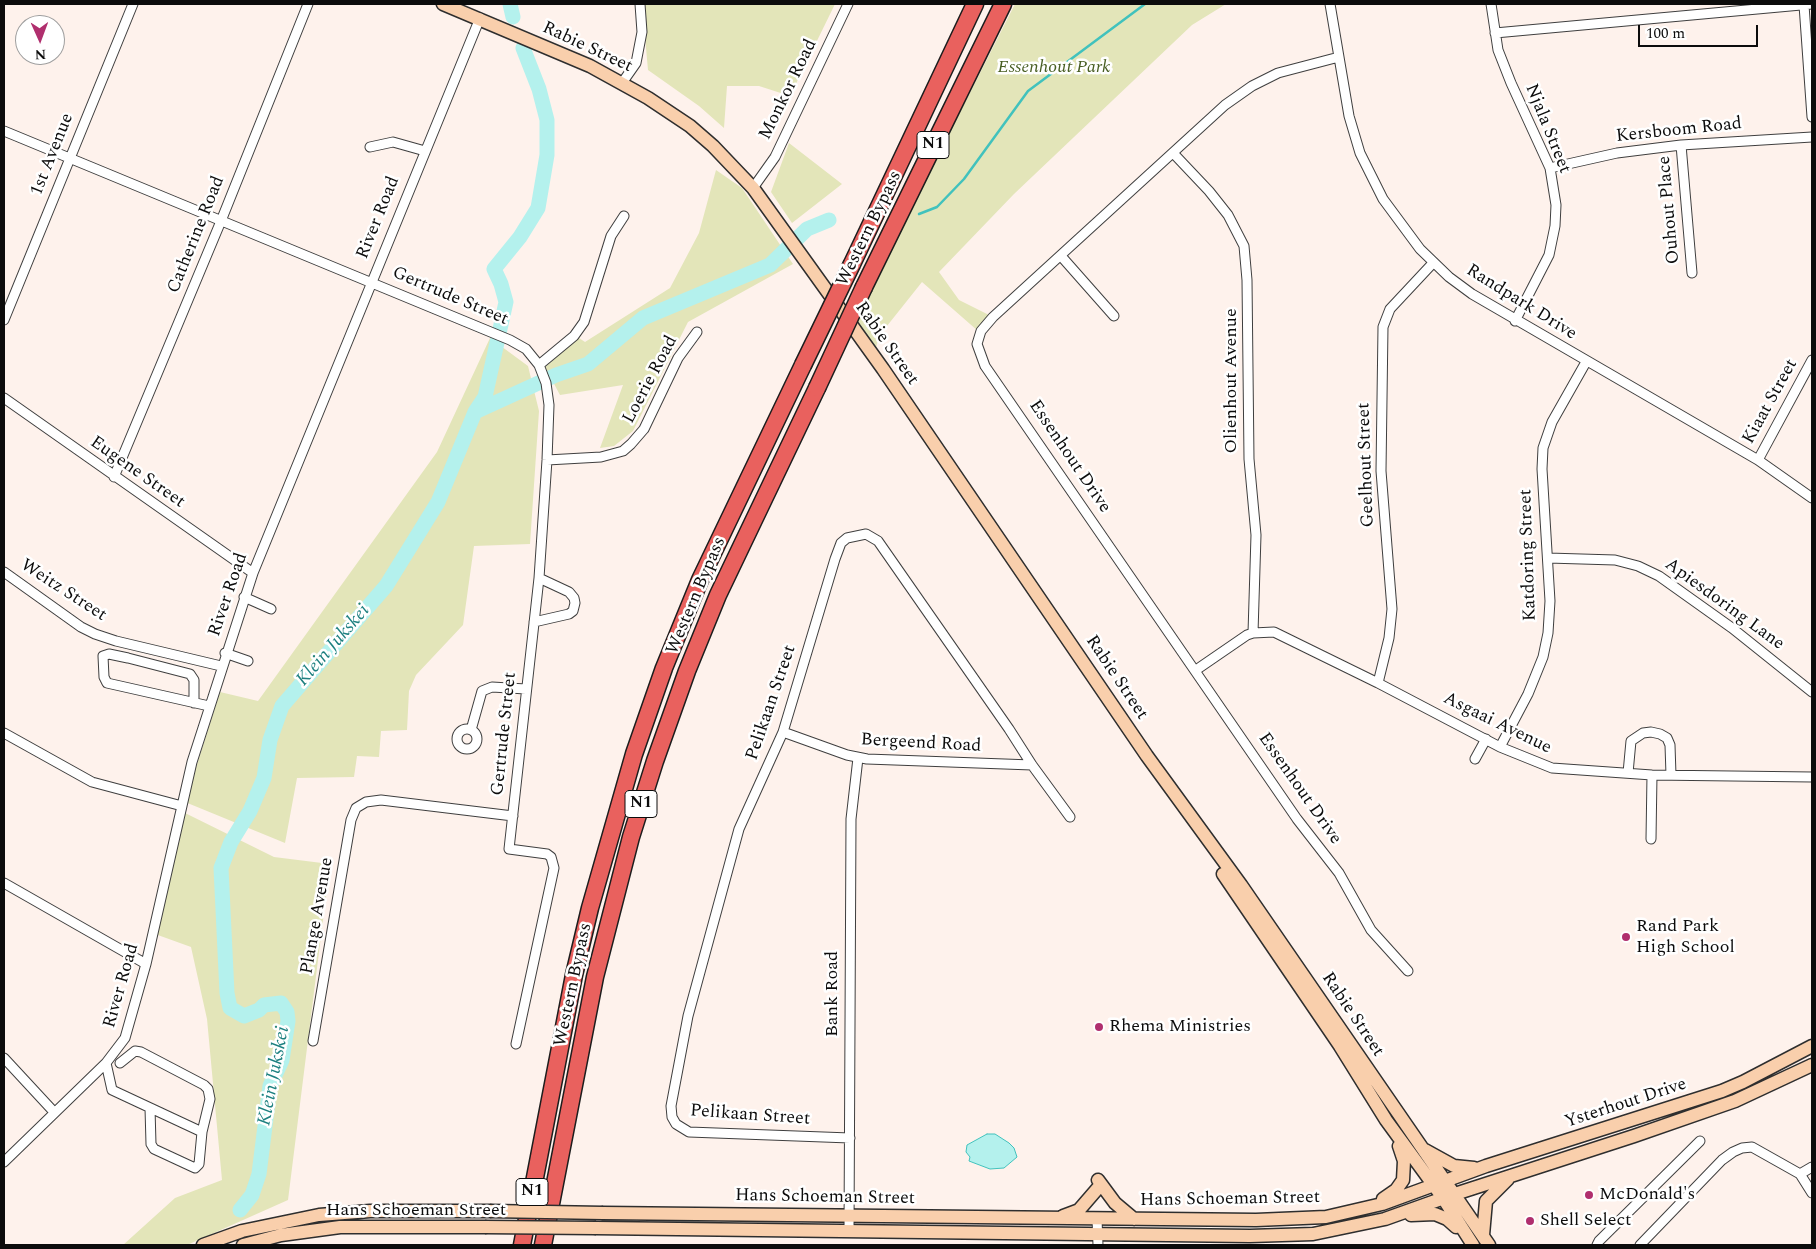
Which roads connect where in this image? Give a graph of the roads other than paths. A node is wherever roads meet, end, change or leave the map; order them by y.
1 (133, 4) edge
2 (308, 4) edge
3 (443, 4) edge
4 (848, 4) edge
5 (975, 4) edge
6 (1003, 4) edge
7 (1330, 4) edge
8 (1492, 4) edge
9 (1808, 4) edge
10 (639, 5) edge
11 (480, 18) junction
12 (1495, 33) junction
13 (1339, 58) junction
14 (622, 83) junction
15 (1812, 117) edge
16 (4, 131) edge
17 (1812, 137) edge
18 (1681, 145) junction
19 (370, 147) dead end
20 (425, 151) junction
21 (1174, 154) junction
22 (69, 158) junction
23 (1550, 168) junction
24 (752, 188) junction
25 (624, 216) dead end
26 (221, 221) junction
27 (1061, 256) junction
28 (1433, 263) junction
29 (1692, 273) dead end
30 (371, 281) junction
31 (1114, 316) dead end
32 (4, 320) edge
33 (1516, 321) junction
34 (696, 332) dead end
35 (1812, 360) edge
36 (1586, 362) junction
37 (540, 369) junction
38 (4, 398) edge
39 (547, 460) junction
40 (1758, 460) junction
41 (114, 477) junction
42 (1812, 498) edge
43 (1548, 558) junction
44 (4, 572) edge
45 (253, 573) junction
46 (538, 578) junction
47 (244, 597) junction
48 (272, 609) dead end
49 (534, 622) junction
50 (1253, 632) junction
51 (225, 653) junction
52 (248, 661) dead end
53 (221, 666) junction
54 (1196, 670) junction
55 (1378, 683) junction
56 (526, 689) junction
57 (1812, 692) edge
58 (194, 703) junction
59 (209, 706) junction
60 (471, 730) dead end
61 (784, 732) junction
62 (4, 733) edge
63 (1486, 739) junction
64 (1500, 747) junction
65 (858, 758) junction
66 (1475, 759) dead end
67 (1032, 766) junction
68 (1628, 773) junction
69 (1652, 775) junction
70 (1671, 775) junction
71 (1812, 777) edge
72 (1176, 798) junction
73 (182, 806) junction
74 (513, 816) junction
75 (1070, 817) dead end
76 (1651, 839) dead end
77 (4, 883) edge
78 (146, 964) junction
79 (1408, 971) dead end
80 (313, 1041) dead end
81 (516, 1044) dead end
82 (1812, 1046) edge
83 (4, 1058) edge
84 (106, 1063) junction
85 (120, 1063) dead end
86 (1812, 1064) edge
87 (150, 1108) junction
88 (54, 1112) junction
89 (1386, 1120) junction
90 (202, 1132) junction
91 (850, 1138) junction
92 (1700, 1142) dead end
93 (1423, 1149) junction
94 (4, 1162) edge
95 (1486, 1166) junction
96 (1812, 1168) edge
97 (1513, 1174) junction
98 (1800, 1174) junction
99 (1440, 1183) junction
100 (1812, 1193) edge
101 (1449, 1196) junction
102 (1348, 1213) junction
103 (849, 1215) junction
104 (1053, 1218) junction
105 (1097, 1219) junction
106 (1134, 1219) junction
107 (1385, 1219) junction
108 (849, 1231) junction
109 (1098, 1240) edge
110 (1486, 1240) edge
111 (1472, 1243) edge
112 (204, 1245) edge
113 (243, 1245) edge
114 (522, 1245) edge
115 (543, 1245) edge
116 (1597, 1245) edge
117 (1640, 1245) edge

1 - 22 street, 1st Avenue
2 - 26 street, Catherine Road
3 - 11 main road, Rabie Street
4 - 24 street, Monkor Road
5 - 114 highway, Western Bypass / N1, bridge
6 - 115 highway, Western Bypass / N1, bridge
7 - 13 street, Randpark Drive
8 - 12 street, Njala Street
9 - 12 street
9 - 15 street
10 - 14 street
11 - 14 main road, Rabie Street
11 - 20 street, River Road
12 - 23 street, Njala Street
13 - 21 street, Essenhout Drive
13 - 28 street, Randpark Drive
14 - 24 main road, Rabie Street
16 - 22 street, Gertrude Street
17 - 18 street, Kersboom Road
18 - 23 street, Kersboom Road
18 - 29 street, Ouhout Place
19 - 20 street
20 - 30 street, River Road
21 - 27 street, Essenhout Drive
21 - 50 street, Olienhout Avenue
22 - 26 street, Gertrude Street
22 - 32 street, 1st Avenue
23 - 33 street, Njala Street
24 - 72 main road, Rabie Street
25 - 37 street
26 - 30 street, Gertrude Street
26 - 41 street, Catherine Road
27 - 31 street
27 - 54 street, Essenhout Drive
28 - 33 street, Randpark Drive
28 - 55 street, Geelhout Street
30 - 37 street, Gertrude Street
30 - 45 street, River Road
33 - 36 street, Randpark Drive
34 - 39 street, Loerie Road
35 - 40 street, Kiaat Street
36 - 40 street, Randpark Drive
36 - 43 street, Katdoring Street
37 - 39 street, Gertrude Street
38 - 41 street, Eugene Street
39 - 46 street, Gertrude Street
40 - 42 street, Randpark Drive
41 - 45 street, Eugene Street
43 - 57 street, Apiesdoring Lane
43 - 64 street, Katdoring Street
44 - 53 street, Weitz Street
45 - 47 street, River Road
46 - 49 street, Gertrude Street
46 - 49 street
47 - 48 street
47 - 51 street, River Road
49 - 56 street, Gertrude Street
50 - 54 street
50 - 55 street, Asgaai Avenue
51 - 52 street
51 - 53 street, River Road
53 - 59 street, River Road
54 - 79 street, Essenhout Drive
55 - 63 street, Asgaai Avenue
56 - 60 street
56 - 74 street, Gertrude Street
58 - 58 street
58 - 59 street
59 - 73 street, River Road
61 - 65 street, Bergeend Road
61 - 67 street, Pelikaan Street
61 - 91 street, Pelikaan Street
62 - 73 street
63 - 64 street, Asgaai Avenue
63 - 66 street
64 - 68 street, Asgaai Avenue
65 - 67 street, Bergeend Road
65 - 91 street, Bank Road
67 - 75 street, Pelikaan Street
68 - 69 street, Asgaai Avenue
68 - 70 street
69 - 70 street, Asgaai Avenue
69 - 76 street
70 - 71 street, Asgaai Avenue
72 - 89 main road, Rabie Street
72 - 93 main road, Rabie Street
73 - 78 street, River Road
74 - 80 street, Plange Avenue
74 - 81 street, Gertrude Street
77 - 78 street
78 - 84 street, River Road
82 - 95 main road, Ysterhout Drive
83 - 88 street
84 - 87 street
84 - 88 street, River Road
85 - 90 street
86 - 97 main road, Ysterhout Drive
87 - 90 street
87 - 90 street
88 - 94 street, River Road
89 - 99 main road, Rabie Street
89 - 102 main road
91 - 103 street, Bank Road
92 - 116 street
93 - 95 main road
93 - 99 main road, Rabie Street
95 - 99 main road, Ysterhout Drive
96 - 98 street
97 - 101 main road, Ysterhout Drive
97 - 110 main road
98 - 100 street
98 - 117 street
99 - 101 main road
99 - 102 main road, Hans Schoeman Street
101 - 107 main road, Hans Schoeman Street
101 - 110 main road
101 - 111 main road
102 - 106 main road, Hans Schoeman Street
103 - 104 main road, Hans Schoeman Street
103 - 108 street, Bank Road
103 - 112 main road, Hans Schoeman Street, bridge
104 - 105 main road, Hans Schoeman Street
104 - 106 main road
105 - 106 main road, Hans Schoeman Street
105 - 109 street
107 - 109 main road, Hans Schoeman Street
107 - 111 main road
108 - 109 main road, Hans Schoeman Street
108 - 113 main road, Hans Schoeman Street, bridge

